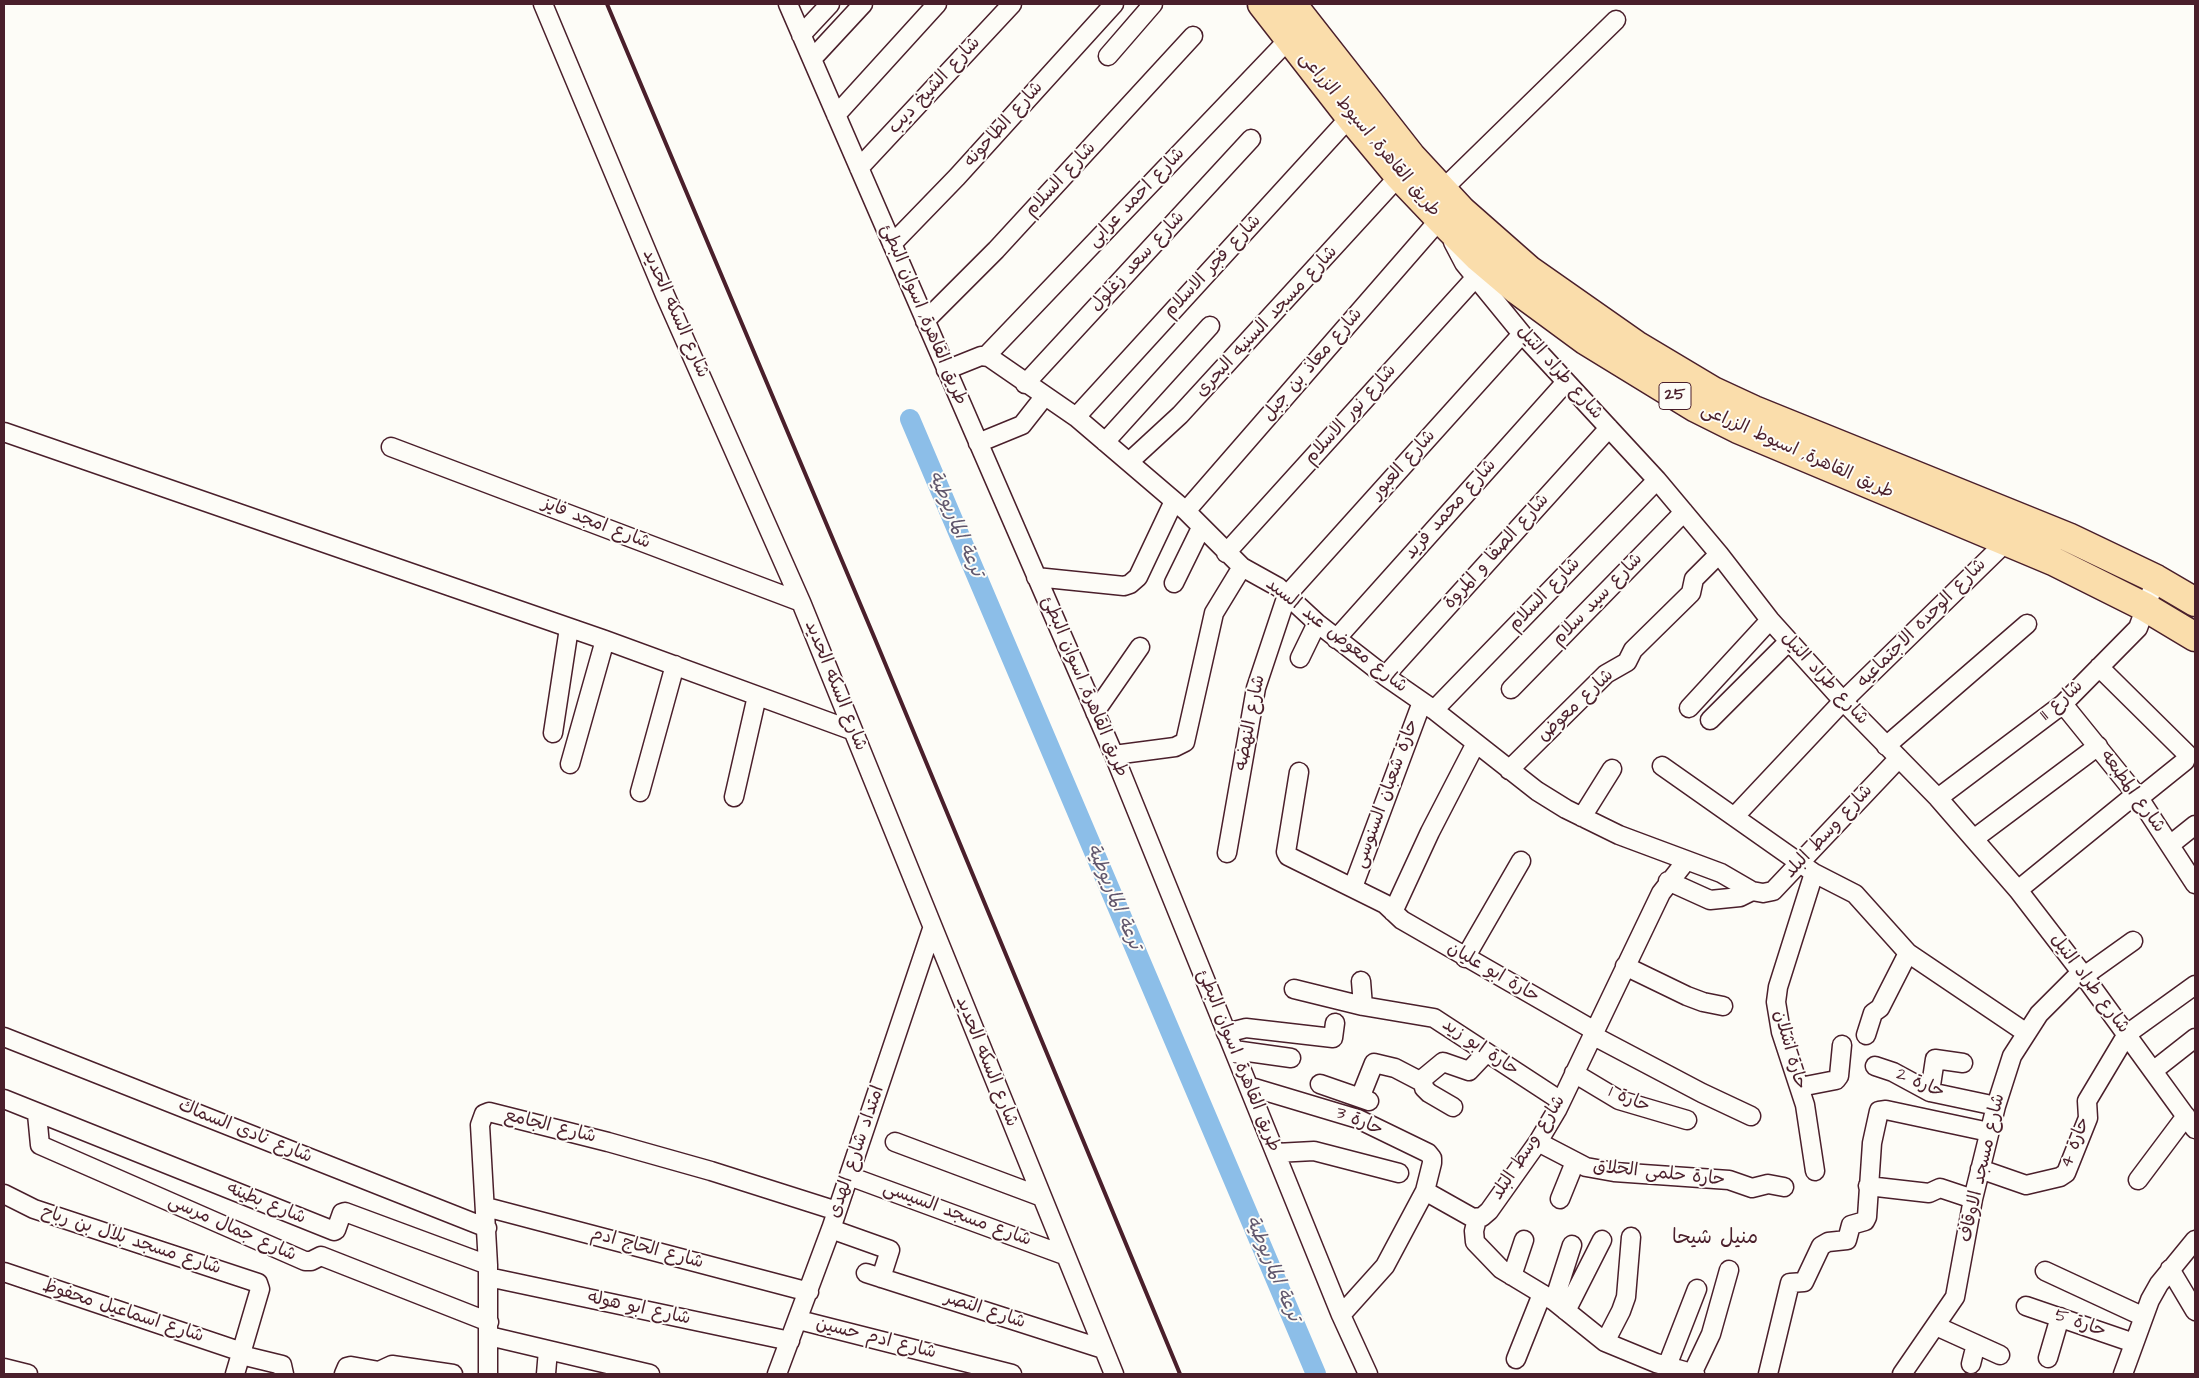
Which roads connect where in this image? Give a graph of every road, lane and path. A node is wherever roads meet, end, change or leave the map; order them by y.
1 (543, 4) edge
2 (788, 4) edge
3 (830, 4) edge
4 (864, 4) edge
5 (937, 4) edge
6 (1012, 4) edge
7 (1114, 4) edge
8 (1153, 4) edge
9 (1262, 4) edge
10 (1292, 4) edge
11 (1616, 20) dead end
12 (801, 35) junction
13 (1193, 36) dead end
14 (1289, 39) junction
15 (1108, 56) dead end
16 (812, 58) junction
17 (836, 115) junction
18 (1350, 117) junction
19 (1251, 139) dead end
20 (859, 168) junction
21 (1399, 176) junction
22 (1442, 190) junction
23 (1445, 225) junction
24 (892, 244) junction
25 (1476, 277) junction
26 (925, 321) junction
27 (1210, 326) dead end
28 (1522, 334) junction
29 (986, 356) junction
30 (946, 370) junction
31 (1566, 382) junction
32 (1025, 384) junction
33 (1044, 397) junction
34 (1076, 417) junction
35 (1609, 428) junction
36 (4, 432) edge
37 (1105, 442) junction
38 (978, 443) junction
39 (391, 447) dead end
40 (1129, 462) junction
41 (1657, 480) junction
42 (1180, 506) junction
43 (1684, 512) junction
44 (1201, 528) junction
45 (2007, 541) junction
46 (1226, 553) junction
47 (1719, 554) junction
48 (1242, 567) junction
49 (1036, 577) junction
50 (2156, 578) junction
51 (1174, 584) dead end
52 (1287, 595) junction
53 (801, 602) junction
54 (2195, 602) edge
55 (2145, 608) junction
56 (1770, 620) junction
57 (1317, 623) junction
58 (2027, 624) dead end
59 (569, 628) junction
60 (2195, 637) edge
61 (1336, 639) junction
62 (605, 640) junction
63 (1789, 641) junction
64 (1140, 647) dead end
65 (1300, 658) dead end
66 (675, 665) junction
67 (2099, 667) junction
68 (1385, 676) junction
69 (1511, 689) dead end
70 (757, 696) junction
71 (1844, 701) junction
72 (2063, 704) junction
73 (1428, 706) junction
74 (1689, 708) dead end
75 (1095, 712) junction
76 (1710, 720) dead end
77 (851, 730) junction
78 (553, 733) dead end
79 (1476, 743) junction
80 (2098, 746) junction
81 (1893, 752) junction
82 (1114, 755) junction
83 (570, 764) dead end
84 (1662, 766) dead end
85 (1612, 769) dead end
86 (1509, 770) junction
87 (1299, 772) dead end
88 (640, 792) dead end
89 (2138, 796) junction
90 (734, 797) dead end
91 (1938, 798) junction
92 (1735, 816) junction
93 (1582, 817) junction
94 (2195, 825) edge
95 (1974, 838) junction
96 (2170, 845) junction
97 (1227, 853) dead end
98 (1521, 861) dead end
99 (1686, 861) junction
100 (1807, 868) junction
101 (2194, 878) edge
102 (1668, 882) junction
103 (1353, 887) junction
104 (2018, 890) junction
105 (1752, 891) junction
106 (1394, 912) junction
107 (932, 929) junction
108 (2133, 941) dead end
109 (1908, 953) junction
110 (1465, 958) junction
111 (1625, 966) junction
112 (2083, 974) junction
113 (1361, 981) dead end
114 (2195, 985) edge
115 (1294, 989) dead end
116 (1363, 1006) junction
117 (1723, 1006) dead end
118 (1335, 1023) dead end
119 (2025, 1032) junction
120 (1226, 1033) junction
121 (1593, 1033) junction
122 (2127, 1034) junction
123 (1866, 1035) dead end
124 (4, 1037) edge
125 (2195, 1038) edge
126 (1842, 1045) dead end
127 (1234, 1050) junction
128 (1486, 1053) junction
129 (1291, 1058) dead end
130 (1963, 1063) dead end
131 (1875, 1066) dead end
132 (2153, 1070) junction
133 (1574, 1073) junction
134 (1423, 1080) junction
135 (1320, 1084) dead end
136 (1248, 1086) junction
137 (1800, 1087) junction
138 (1930, 1092) junction
139 (4, 1099) edge
140 (1561, 1101) junction
141 (1996, 1106) junction
142 (1453, 1107) dead end
143 (34, 1111) junction
144 (1751, 1116) dead end
145 (1687, 1120) dead end
146 (2191, 1123) edge
147 (1989, 1132) junction
148 (895, 1142) dead end
149 (1538, 1142) junction
150 (1276, 1153) junction
151 (1575, 1162) junction
152 (1980, 1169) junction
153 (1815, 1171) dead end
154 (1399, 1173) dead end
155 (850, 1176) junction
156 (2138, 1180) dead end
157 (1868, 1186) junction
158 (1784, 1187) dead end
159 (1425, 1191) junction
160 (4, 1194) edge
161 (1042, 1197) junction
162 (1560, 1199) dead end
163 (1973, 1199) junction
164 (486, 1207) junction
165 (837, 1212) junction
166 (1477, 1219) junction
167 (487, 1228) junction
168 (831, 1229) junction
169 (1631, 1237) dead end
170 (1524, 1240) dead end
171 (1602, 1240) dead end
172 (2195, 1240) edge
173 (1572, 1245) dead end
174 (1064, 1255) junction
175 (2170, 1269) junction
176 (1729, 1270) dead end
177 (488, 1271) junction
178 (2045, 1271) dead end
179 (4, 1272) edge
180 (1512, 1276) junction
181 (1697, 1289) dead end
182 (809, 1292) junction
183 (1554, 1302) junction
184 (2026, 1306) dead end
185 (2195, 1311) edge
186 (1342, 1315) junction
187 (2142, 1316) junction
188 (2060, 1317) junction
189 (799, 1320) junction
190 (1936, 1326) junction
191 (489, 1329) junction
192 (790, 1341) junction
193 (1605, 1342) junction
194 (2134, 1343) junction
195 (1976, 1344) junction
196 (1104, 1349) junction
197 (548, 1350) junction
198 (242, 1354) junction
199 (2000, 1355) dead end
200 (2048, 1358) dead end
201 (1516, 1359) dead end
202 (1971, 1364) dead end
203 (4, 1368) edge
204 (1658, 1368) edge
205 (28, 1374) edge
206 (235, 1374) edge
207 (284, 1374) edge
208 (344, 1374) edge
209 (453, 1374) edge
210 (488, 1374) edge
211 (546, 1374) edge
212 (650, 1374) edge
213 (776, 1374) edge
214 (1012, 1374) edge
215 (1114, 1374) edge
216 (1368, 1374) edge
217 (1693, 1374) edge
218 (1768, 1374) edge
219 (1902, 1374) edge
220 (2123, 1374) edge

1 - 53 street, شارع السكه الحديد
2 - 12 street, طريق القاهرة, اسوان البطئ
3 - 12 street
4 - 16 street
5 - 17 street
6 - 20 street, شارع الشيخ ديب
7 - 24 street, شارع الطاحونه
8 - 15 street
9 - 14 highway, طريق القاهرة, اسيوط الزراعى / 25
10 - 22 highway, طريق القاهرة, اسيوط الزراعى / 25
11 - 22 street
12 - 16 street, طريق القاهرة, اسوان البطئ
13 - 26 street, شارع السلام
14 - 18 highway, طريق القاهرة, اسيوط الزراعى / 25
14 - 29 street, شارع احمد عرابى
16 - 17 street, طريق القاهرة, اسوان البطئ
17 - 20 street, طريق القاهرة, اسوان البطئ
18 - 21 highway, طريق القاهرة, اسيوط الزراعى / 25
18 - 34 street, شارع فجر الاسلام
19 - 32 street, شارع سعد زغلول
20 - 24 street, طريق القاهرة, اسوان البطئ
21 - 23 highway, طريق القاهرة, اسيوط الزراعى / 25
21 - 40 street, شارع مسجد السنيه البحرى
22 - 50 highway, طريق القاهرة, اسيوط الزراعى / 25
23 - 25 street, شارع طراد النيل
23 - 42 street, شارع معاذ بن جبل
23 - 45 highway, طريق القاهرة, اسيوط الزراعى / 25
24 - 26 street, طريق القاهرة, اسوان البطئ
25 - 28 street, شارع طراد النيل
25 - 46 street, شارع نور الاسلام
26 - 30 street, طريق القاهرة, اسوان البطئ
27 - 37 street
28 - 31 street, شارع طراد النيل
28 - 52 street, شارع العبور
29 - 30 street
29 - 32 street, شارع معوض عبد السيد
30 - 38 street, طريق القاهرة, اسوان البطئ
31 - 35 street, شارع طراد النيل
31 - 61 street, شارع محمد فريد
32 - 33 street, شارع معوض عبد السيد
33 - 34 street, شارع معوض عبد السيد
33 - 38 street
34 - 37 street, شارع معوض عبد السيد
35 - 41 street, شارع طراد النيل
35 - 68 street, شارع الصفا و المروة
36 - 59 street
37 - 40 street, شارع معوض عبد السيد
38 - 49 street, طريق القاهرة, اسوان البطئ
39 - 53 street, شارع امجد فايز
40 - 42 street, شارع معوض عبد السيد
41 - 43 street, شارع طراد النيل
41 - 73 street, شارع السلام
42 - 44 street, شارع معوض عبد السيد
42 - 49 street, شارع معاذ بن جبل
43 - 47 street, شارع طراد النيل
43 - 69 street, شارع سيد سلام
44 - 46 street, شارع معوض عبد السيد
44 - 51 street
45 - 55 highway, طريق القاهرة, اسيوط الزراعى / 25
45 - 71 street, شارع الوحده الاجتماعيه
46 - 48 street, شارع معوض عبد السيد
47 - 56 street, شارع طراد النيل
47 - 86 street, شارع معوض
48 - 52 street, شارع معوض عبد السيد
48 - 82 street
49 - 75 street, طريق القاهرة, اسوان البطئ
50 - 54 highway, طريق القاهرة, اسيوط الزراعى / 25
50 - 55 street, شارع 11
52 - 57 street, شارع معوض عبد السيد
52 - 97 street, شارع النهضه
53 - 77 street, شارع السكه الحديد
55 - 60 highway, طريق القاهرة, اسيوط الزراعى / 25
55 - 67 street, شارع 11
56 - 63 street, شارع طراد النيل
56 - 74 street
57 - 61 street, شارع معوض عبد السيد
57 - 65 street
58 - 81 street, شارع وسط البلد
59 - 62 street
59 - 78 street
61 - 68 street, شارع معوض عبد السيد
62 - 66 street
62 - 83 street
63 - 71 street, شارع طراد النيل
63 - 76 street
64 - 75 street
66 - 70 street
66 - 88 street
67 - 72 street, شارع 11
67 - 89 street
68 - 73 street, شارع معوض عبد السيد
70 - 77 street
70 - 90 street
71 - 81 street, شارع طراد النيل
71 - 92 street, شارع الوحده الاجتماعيه
72 - 80 street, شارع المطبعه
72 - 91 street, شارع 11
73 - 79 street, شارع معوض عبد السيد
73 - 103 street, حارة شعبان السنوسى
75 - 82 street, طريق القاهرة, اسوان البطئ
77 - 107 street, شارع السكه الحديد
79 - 86 street, شارع معوض عبد السيد
79 - 106 street
80 - 89 street, شارع المطبعه
80 - 95 street
81 - 91 street, شارع طراد النيل
81 - 100 street, شارع وسط البلد
82 - 120 street, طريق القاهرة, اسوان البطئ
84 - 92 street
85 - 93 street
86 - 93 street, شارع معوض عبد السيد
87 - 103 street, حارة ابو عليان
89 - 96 street, شارع المطبعه
89 - 104 street
91 - 95 street, شارع طراد النيل
92 - 100 street
93 - 99 street, شارع معوض عبد السيد
94 - 96 street
95 - 104 street, شارع طراد النيل
96 - 101 street, شارع المطبعه
98 - 110 street
99 - 102 street, شارع وسط البلد
99 - 105 street, شارع معوض عبد السيد
100 - 105 street, شارع وسط البلد
100 - 109 street
100 - 137 street, حارة اشلان
102 - 105 street, شارع وسط البلد
102 - 111 street, شارع وسط البلد
103 - 106 street, حارة ابو عليان
104 - 112 street, شارع طراد النيل
106 - 110 street, حارة ابو عليان
107 - 155 street, امتداد شارع الهدى
107 - 161 street, شارع السكه الحديد
108 - 112 street, شارع مسجد الاوقاف
109 - 119 street
109 - 123 street
110 - 121 street, حارة ابو عليان
111 - 117 street
111 - 121 street, شارع وسط البلد
112 - 119 street, شارع مسجد الاوقاف
112 - 122 street, شارع طراد النيل
113 - 116 street
114 - 122 street
115 - 116 street, حارة ابو زيد
116 - 128 street, حارة ابو زيد
118 - 120 street
119 - 141 street, شارع مسجد الاوقاف
120 - 127 street, طريق القاهرة, اسوان البطئ
121 - 133 street, شارع وسط البلد
121 - 144 street, حارة ابو عليان
122 - 132 street, شارع طراد النيل
122 - 152 street, حارة 4
124 - 167 street, شارع نادى السماك
125 - 132 street
126 - 137 street
127 - 129 street
127 - 136 street, طريق القاهرة, اسوان البطئ
128 - 134 street
128 - 140 street, حارة ابو زيد
130 - 138 street
131 - 138 street, حارة 2
132 - 146 street, شارع طراد النيل
133 - 140 street, شارع وسط البلد
133 - 145 street, حارة 1
134 - 135 street
134 - 142 street
136 - 150 street, طريق القاهرة, اسوان البطئ
136 - 159 street, حارة 3
137 - 153 street, حارة اشلان
138 - 141 street, حارة 2
139 - 143 street
140 - 149 street, شارع وسط البلد
141 - 147 street, شارع مسجد الاوقاف
143 - 177 street, شارع بطينه
143 - 191 street, شارع جمال مرسى
146 - 156 street
147 - 152 street, شارع مسجد الاوقاف
147 - 157 street
148 - 161 street
149 - 151 street, حارة حلمى الحلاق
149 - 166 street, شارع وسط البلد
150 - 154 street
150 - 186 street, طريق القاهرة, اسوان البطئ
151 - 158 street, حارة حلمى الحلاق
151 - 162 street
152 - 163 street, شارع مسجد الاوقاف
155 - 165 street, امتداد شارع الهدى
155 - 174 street, شارع مسجد السيسى
157 - 163 street
157 - 218 street
159 - 166 street
159 - 186 street
160 - 198 street, شارع مسجد بلال بن رباح
161 - 174 street, شارع السكه الحديد
163 - 190 street, شارع مسجد الاوقاف
164 - 165 street, شارع الجامع
164 - 167 street, شارع الجامع
164 - 182 street, شارع الحاج ادم
165 - 168 street, امتداد شارع الهدى
166 - 180 street
167 - 177 street, شارع الجامع
168 - 182 street, امتداد شارع الهدى
168 - 196 street, شارع النصر
169 - 193 street
170 - 180 street
171 - 183 street
172 - 175 street
173 - 183 street
174 - 196 street, شارع السكه الحديد
175 - 185 street
175 - 187 street
176 - 217 street
177 - 191 street, شارع الجامع
177 - 192 street, شارع ابو هوله
178 - 187 street
179 - 198 street, شارع اسماعيل محفوظ
180 - 183 street
181 - 204 street
182 - 189 street, امتداد شارع الهدى
183 - 193 street
183 - 201 street
184 - 188 street, حارة 5
186 - 216 street, طريق القاهرة, اسوان البطئ
187 - 194 street
188 - 194 street, حارة 5
188 - 200 street
189 - 192 street, امتداد شارع الهدى
189 - 214 street, شارع ادم حسين
190 - 195 street
190 - 219 street, شارع مسجد الاوقاف
191 - 197 street
191 - 210 street, شارع الجامع
192 - 213 street, امتداد شارع الهدى
193 - 204 street
194 - 220 street
195 - 199 street
195 - 202 street
196 - 215 street, شارع السكه الحديد
197 - 211 street
197 - 212 street
198 - 206 street
198 - 207 street, شارع اسماعيل محفوظ
203 - 205 street
204 - 217 street
208 - 209 street

